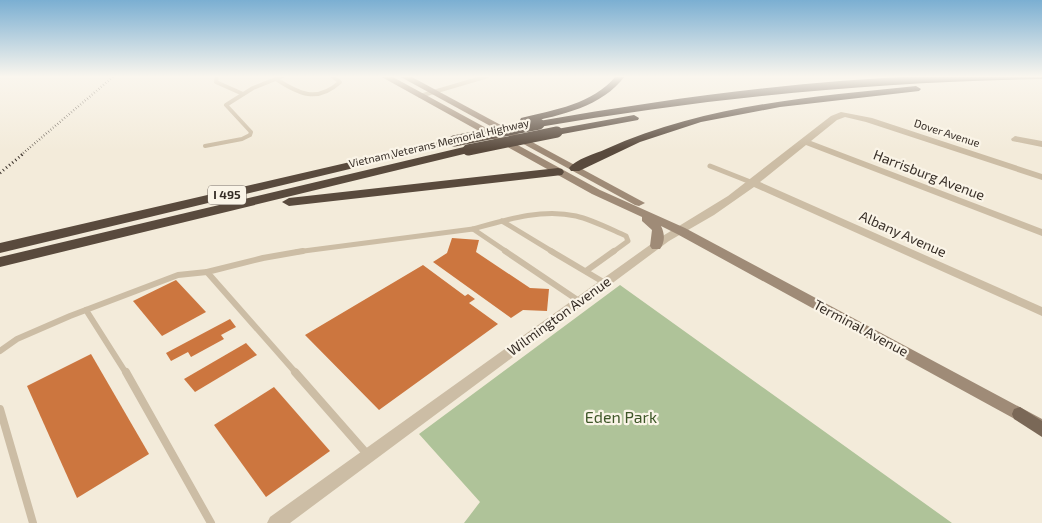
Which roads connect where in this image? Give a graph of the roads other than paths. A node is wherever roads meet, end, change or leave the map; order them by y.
1 (233, 100) edge
2 (428, 100) edge
3 (449, 100) edge
4 (587, 100) edge
5 (682, 100) edge
6 (777, 100) edge
7 (817, 100) edge
8 (844, 114) joint
9 (1015, 139) dead end
10 (450, 140) junction
11 (806, 142) junction
12 (1042, 144) edge
13 (205, 146) dead end
14 (710, 166) dead end
15 (575, 168) junction
16 (558, 172) junction
17 (1042, 177) edge
18 (753, 183) junction
19 (596, 192) junction
20 (501, 220) junction
21 (152, 226) junction
22 (473, 229) junction
23 (681, 231) junction
24 (1042, 233) edge
25 (656, 246) junction
26 (0, 248) edge
27 (0, 262) edge
28 (586, 271) junction
29 (206, 272) junction
30 (605, 283) junction
31 (580, 301) junction
32 (86, 310) junction
33 (1042, 312) edge
34 (0, 351) edge
35 (0, 408) edge
36 (1020, 414) joint
37 (1042, 428) edge
38 (368, 456) junction
39 (33, 523) edge
40 (211, 523) edge
41 (276, 523) edge

1 - 13 lane
2 - 16 main road, Terminal Avenue
3 - 15 main road, Terminal Avenue
4 - 10 highway
5 - 10 highway, Vietnam Veterans Memorial Highway / I 495, bridge
6 - 21 highway, Vietnam Veterans Memorial Highway / I 495, bridge
7 - 15 highway
8 - 11 street, Wilmington Avenue
8 - 17 street, Dover Avenue
9 - 12 street
10 - 26 highway, Vietnam Veterans Memorial Highway / I 495
11 - 18 street, Wilmington Avenue
11 - 24 street, Harrisburg Avenue
14 - 18 lane
15 - 16 main road
15 - 23 main road, Terminal Avenue
16 - 19 main road, Terminal Avenue
16 - 21 highway
18 - 23 street, Wilmington Avenue
18 - 33 street, Albany Avenue
19 - 23 main road, Terminal Avenue
19 - 25 main road
20 - 22 lane
20 - 28 lane
20 - 28 lane
21 - 27 highway, Vietnam Veterans Memorial Highway / I 495
22 - 29 lane
22 - 31 lane
23 - 25 street, Wilmington Avenue
23 - 36 main road, Terminal Avenue
25 - 30 street, Wilmington Avenue
28 - 30 lane
29 - 32 lane
29 - 38 lane
30 - 31 street, Wilmington Avenue
31 - 38 street, Wilmington Avenue
32 - 34 lane
32 - 40 lane
35 - 39 lane
36 - 37 main road
38 - 41 street, Wilmington Avenue

